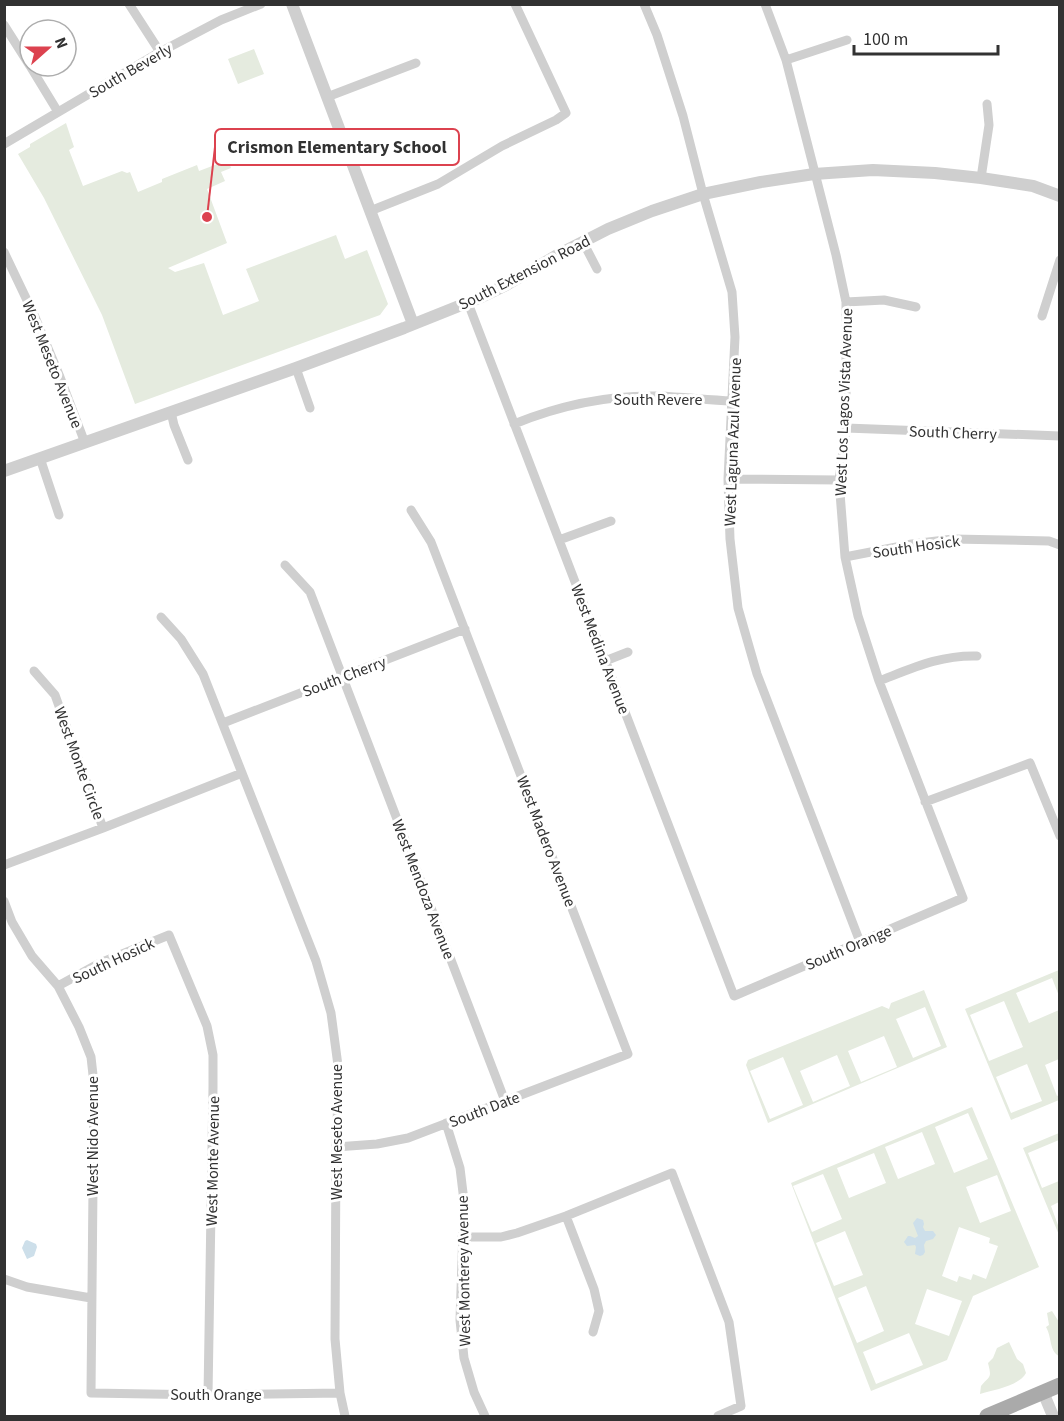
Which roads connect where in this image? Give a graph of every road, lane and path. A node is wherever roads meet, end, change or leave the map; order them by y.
1 (129, 4) edge
2 (261, 4) edge
3 (292, 4) edge
4 (515, 4) edge
5 (644, 4) edge
6 (765, 4) edge
7 (4, 25) edge
8 (847, 40) dead end
9 (18, 47) edge
10 (160, 52) junction
11 (786, 60) junction
12 (416, 63) dead end
13 (37, 78) edge
14 (327, 97) junction
15 (987, 104) dead end
16 (58, 112) junction
17 (4, 144) edge
18 (814, 174) junction
19 (981, 178) junction
20 (703, 195) junction
21 (1059, 196) edge
22 (370, 211) junction
23 (583, 242) junction
24 (4, 252) edge
25 (1059, 260) edge
26 (597, 269) dead end
27 (846, 302) junction
28 (468, 303) junction
29 (916, 307) dead end
30 (1042, 316) dead end
31 (413, 324) junction
32 (296, 368) junction
33 (732, 402) junction
34 (310, 408) dead end
35 (171, 412) junction
36 (514, 424) junction
37 (846, 428) junction
38 (1059, 436) edge
39 (85, 443) junction
40 (40, 458) junction
41 (188, 460) dead end
42 (4, 471) edge
43 (728, 479) junction
44 (839, 480) junction
45 (411, 510) dead end
46 (59, 515) dead end
47 (611, 521) dead end
48 (559, 540) junction
49 (1059, 544) edge
50 (845, 557) junction
51 (285, 565) dead end
52 (161, 617) dead end
53 (465, 629) junction
54 (628, 652) dead end
55 (977, 656) dead end
56 (605, 661) junction
57 (34, 671) dead end
58 (342, 676) junction
59 (879, 681) junction
60 (223, 723) junction
61 (242, 773) junction
62 (925, 802) junction
63 (103, 828) junction
64 (1059, 836) edge
65 (4, 865) edge
66 (963, 898) joint
67 (4, 902) edge
68 (169, 935) joint
69 (860, 942) junction
70 (58, 986) junction
71 (734, 996) joint
72 (628, 1054) joint
73 (505, 1101) junction
74 (446, 1123) junction
75 (336, 1147) junction
76 (566, 1216) junction
77 (462, 1237) junction
78 (4, 1279) edge
79 (91, 1298) junction
80 (592, 1332) dead end
81 (1059, 1385) edge
82 (1043, 1392) junction
83 (340, 1393) junction
84 (91, 1394) joint
85 (208, 1395) junction
86 (345, 1416) edge
87 (485, 1416) edge
88 (718, 1416) edge
89 (987, 1416) edge
90 (1053, 1416) edge

1 - 10 street
2 - 10 street, South Beverly
3 - 14 street
4 - 22 street
5 - 20 street, West Laguna Azul Avenue
6 - 11 street, West Los Lagos Vista Avenue
7 - 9 street
8 - 11 street
10 - 16 street, South Beverly
11 - 18 street, West Los Lagos Vista Avenue
12 - 14 street
13 - 16 street
14 - 22 street
15 - 19 street
16 - 17 street, South Beverly
18 - 19 street, South Extension Road
18 - 20 street, South Extension Road
18 - 27 street, West Los Lagos Vista Avenue
19 - 21 street, South Extension Road
20 - 23 street, South Extension Road
20 - 33 street, West Laguna Azul Avenue
22 - 31 street
23 - 26 street
23 - 28 street, South Extension Road
24 - 39 street, West Meseto Avenue
25 - 30 street
27 - 29 street
27 - 37 street, West Los Lagos Vista Avenue
28 - 31 street, South Extension Road
28 - 36 street, West Medina Avenue
31 - 32 street, South Extension Road
32 - 34 street
32 - 35 street, South Extension Road
33 - 36 street, South Revere
33 - 43 street, West Laguna Azul Avenue
35 - 39 street, South Extension Road
35 - 41 street
36 - 48 street, West Medina Avenue
37 - 38 street, South Cherry
37 - 44 street, West Los Lagos Vista Avenue
39 - 40 street, South Extension Road
40 - 42 street, South Extension Road
40 - 46 street
43 - 44 street
43 - 69 street, West Laguna Azul Avenue
44 - 50 street, West Los Lagos Vista Avenue
45 - 53 street, West Madero Avenue
47 - 48 street
48 - 56 street, West Medina Avenue
49 - 50 street, South Hosick
50 - 59 street, West Los Lagos Vista Avenue
51 - 58 street, West Mendoza Avenue
52 - 60 street, West Meseto Avenue
53 - 58 street, South Cherry
53 - 72 street, West Madero Avenue
54 - 56 street
55 - 59 street
56 - 71 street, West Medina Avenue
57 - 63 street, West Monte Circle
58 - 60 street, South Cherry
58 - 73 street, West Mendoza Avenue
59 - 62 street, West Los Lagos Vista Avenue
60 - 61 street, West Meseto Avenue
61 - 63 street
61 - 75 street, West Meseto Avenue
62 - 64 street
62 - 66 street, West Los Lagos Vista Avenue
63 - 65 street
66 - 69 street, South Orange
67 - 70 street, West Nido Avenue
68 - 70 street, South Hosick
68 - 85 street, West Monte Avenue
69 - 71 street, South Orange
70 - 79 street, West Nido Avenue
72 - 73 street, South Date
73 - 74 street, South Date
74 - 75 street, South Date
74 - 77 street, West Monterey Avenue
75 - 83 street, West Meseto Avenue
76 - 77 street
76 - 80 street
76 - 88 street
77 - 87 street, West Monterey Avenue
78 - 79 street
79 - 84 street, West Nido Avenue
81 - 82 main road
82 - 89 main road
82 - 90 street
83 - 85 street, South Orange
83 - 86 street, West Meseto Avenue
84 - 85 street, South Orange

